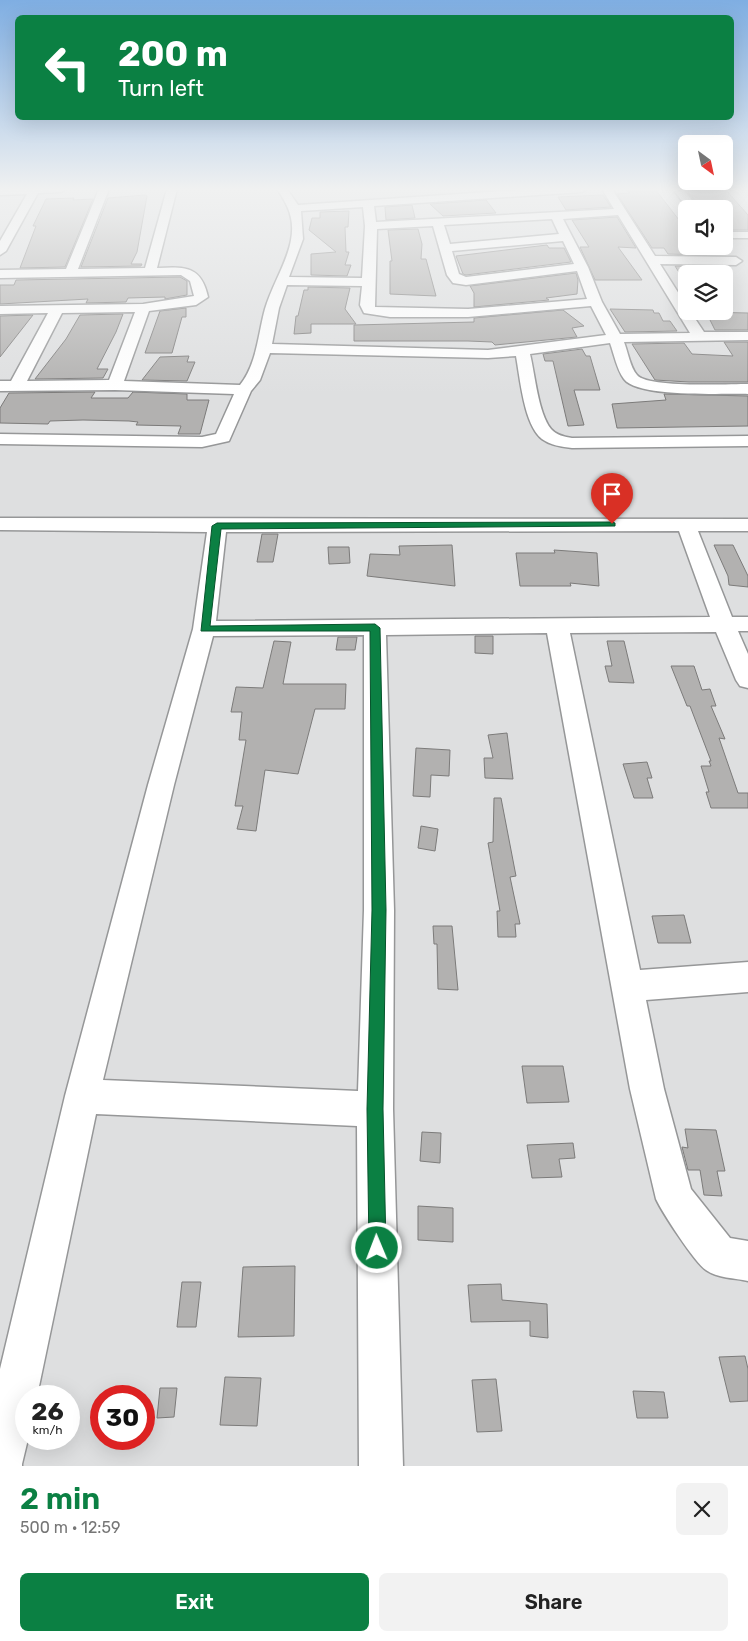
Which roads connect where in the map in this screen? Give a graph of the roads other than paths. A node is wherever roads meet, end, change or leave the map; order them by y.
1 (77, 257) edge
2 (154, 257) edge
3 (291, 257) edge
4 (369, 257) edge
5 (447, 257) edge
6 (577, 257) edge
7 (650, 257) edge
8 (734, 257) edge
9 (652, 260) junction
10 (582, 267) junction
11 (150, 272) junction
12 (0, 274) edge
13 (70, 274) junction
14 (283, 281) junction
15 (368, 282) junction
16 (594, 302) junction
17 (143, 308) junction
18 (0, 310) edge
19 (56, 310) junction
20 (699, 336) junction
21 (748, 336) edge
22 (615, 338) junction
23 (264, 348) junction
24 (522, 351) junction
25 (17, 385) junction
26 (115, 385) junction
27 (0, 386) edge
28 (748, 389) edge
29 (244, 390) junction
30 (0, 439) edge
31 (748, 441) edge
32 (0, 524) edge
33 (686, 524) junction
34 (748, 525) edge
35 (217, 526) junction
36 (748, 624) edge
37 (724, 625) junction
38 (557, 626) junction
39 (375, 628) junction
40 (204, 629) junction
41 (748, 680) edge
42 (748, 977) edge
43 (627, 986) junction
44 (82, 1096) junction
45 (375, 1109) junction
46 (748, 1261) edge
47 (2, 1444) edge
48 (381, 1466) edge

1 - 13 street
2 - 11 street
3 - 14 street
4 - 15 street
5 - 10 street
6 - 10 street
7 - 9 street
8 - 9 street
9 - 20 street
10 - 16 street
11 - 13 street
11 - 17 street
12 - 13 street
14 - 15 street
14 - 23 street
15 - 16 street
16 - 22 street
17 - 19 street
17 - 26 street
18 - 19 street
19 - 25 street
20 - 21 street
20 - 22 street
22 - 24 street
22 - 28 street
23 - 24 street
23 - 29 street
24 - 31 street
25 - 26 street
25 - 27 street
26 - 29 street
29 - 30 street
32 - 35 street
33 - 34 street
33 - 35 street
33 - 37 street
35 - 40 street
36 - 37 street
37 - 38 street
37 - 41 street
38 - 39 street
38 - 43 street
39 - 40 street
39 - 45 street
40 - 44 street
42 - 43 street
43 - 46 street
44 - 45 street
44 - 47 street
45 - 48 street

